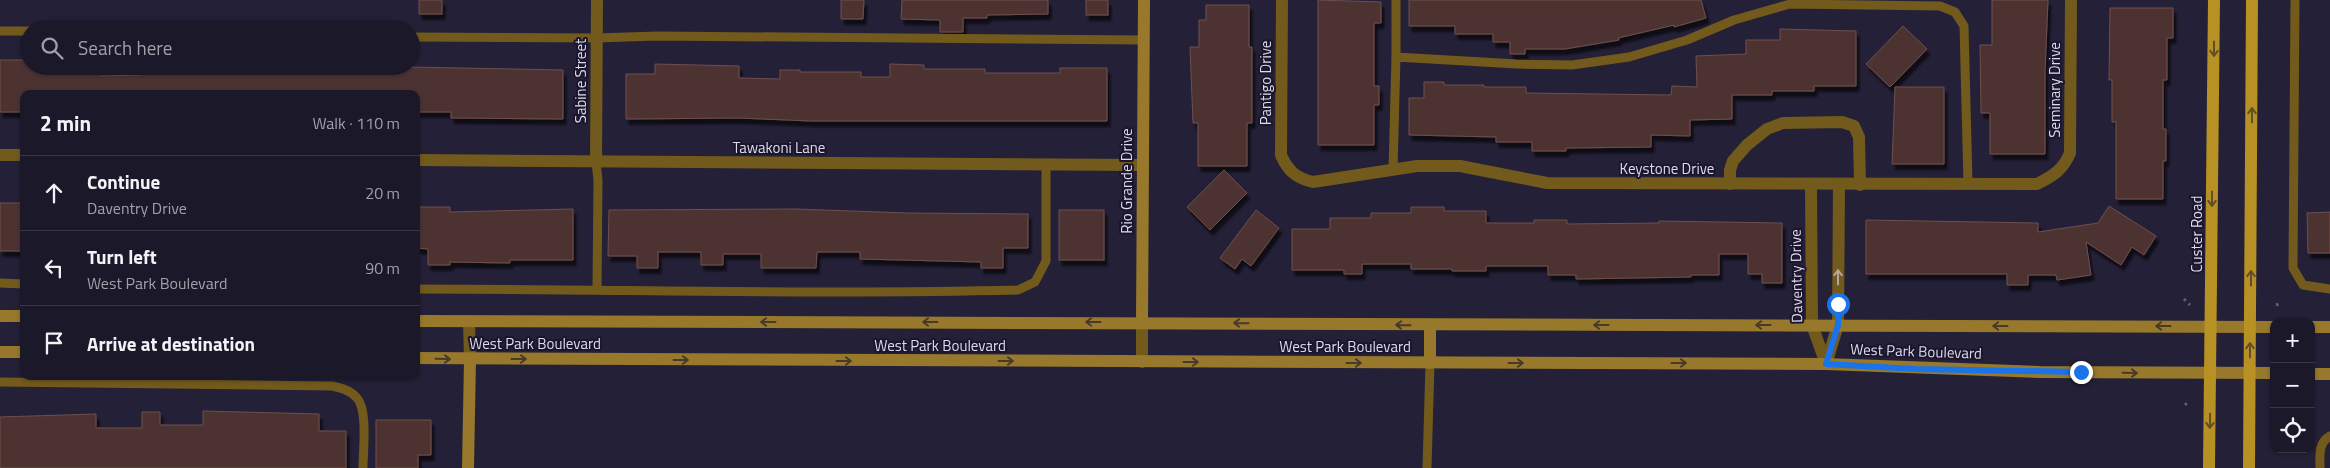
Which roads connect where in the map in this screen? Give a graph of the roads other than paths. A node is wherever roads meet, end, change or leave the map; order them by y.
1 (596, 0) edge
2 (1144, 0) edge
3 (1282, 0) edge
4 (1396, 0) edge
5 (2071, 0) edge
6 (2214, 0) edge
7 (2252, 0) edge
8 (2295, 0) edge
9 (1893, 3) edge
10 (0, 31) edge
11 (20, 31) edge
12 (420, 37) edge
13 (596, 38) junction
14 (1144, 40) junction
15 (1396, 57) junction
16 (0, 155) edge
17 (20, 155) edge
18 (420, 160) edge
19 (596, 162) junction
20 (1046, 164) junction
21 (1142, 165) junction
22 (1286, 165) joint
23 (1393, 170) junction
24 (2055, 176) joint
25 (1730, 184) junction
26 (1860, 184) junction
27 (1968, 184) junction
28 (1811, 185) junction
29 (1838, 185) junction
30 (0, 283) edge
31 (20, 284) edge
32 (420, 288) edge
33 (597, 289) junction
34 (2330, 289) edge
35 (0, 316) edge
36 (20, 316) edge
37 (420, 321) edge
38 (469, 321) junction
39 (1142, 322) junction
40 (1430, 325) junction
41 (1812, 325) junction
42 (1838, 325) junction
43 (2212, 326) junction
44 (2250, 326) junction
45 (2270, 327) edge
46 (2315, 327) edge
47 (2330, 327) edge
48 (0, 352) edge
49 (20, 352) edge
50 (420, 358) edge
51 (470, 359) junction
52 (1142, 362) junction
53 (1430, 363) junction
54 (1826, 364) junction
55 (2211, 373) junction
56 (2250, 373) junction
57 (2270, 373) edge
58 (2315, 374) edge
59 (2330, 374) edge
60 (0, 382) edge
61 (2330, 436) edge
62 (363, 468) edge
63 (468, 468) edge
64 (1427, 468) edge
65 (2210, 468) edge
66 (2249, 468) edge
67 (2320, 468) edge

1 - 13 street, Sabine Street
2 - 14 main road, Rio Grande Drive
3 - 22 street, Pantigo Drive
4 - 15 lane
5 - 24 street, Seminary Drive
6 -> 43 main road, Custer Road
44 -> 7 main road
8 - 34 lane
9 - 15 lane
9 - 27 lane
10 - 11 lane
12 - 13 lane
13 - 14 lane
13 - 19 street, Sabine Street
14 - 21 main road, Rio Grande Drive
15 - 23 lane
16 - 17 street
18 - 19 street, Tawakoni Lane
19 - 20 street, Tawakoni Lane
19 - 33 lane
20 - 21 street, Tawakoni Lane
20 - 33 lane
21 - 39 main road, Rio Grande Drive
22 - 23 street, Keystone Drive
23 - 25 street, Keystone Drive
24 - 27 street, Keystone Drive
25 - 26 street
25 - 28 street, Keystone Drive
26 - 27 street, Keystone Drive
26 - 29 street, Keystone Drive
28 - 29 street, Keystone Drive
28 - 41 street, Daventry Drive
42 -> 29 street
30 - 31 lane
32 - 33 lane
35 - 36 main road
37 - 38 main road, West Park Boulevard
39 -> 38 main road, West Park Boulevard
38 - 51 street
40 -> 39 main road, West Park Boulevard
39 - 52 street, Rio Grande Drive
41 -> 40 main road, West Park Boulevard
40 - 53 main road
41 - 42 main road, West Park Boulevard
41 - 54 street, Daventry Drive
43 -> 42 main road, West Park Boulevard
42 - 54 street
43 - 44 main road, West Park Boulevard
43 - 55 main road, Custer Road
44 - 45 main road, West Park Boulevard
56 -> 44 main road
46 - 47 main road
48 - 49 main road
50 -> 51 main road, West Park Boulevard
51 -> 52 main road, West Park Boulevard
51 - 63 main road
52 -> 53 main road, West Park Boulevard
53 -> 54 main road, West Park Boulevard
53 - 64 lane
54 -> 55 main road, West Park Boulevard
55 - 56 main road, West Park Boulevard
55 -> 65 main road, Custer Road
56 - 57 main road, West Park Boulevard
56 - 66 main road
58 - 59 main road
60 - 62 lane
61 - 67 lane

